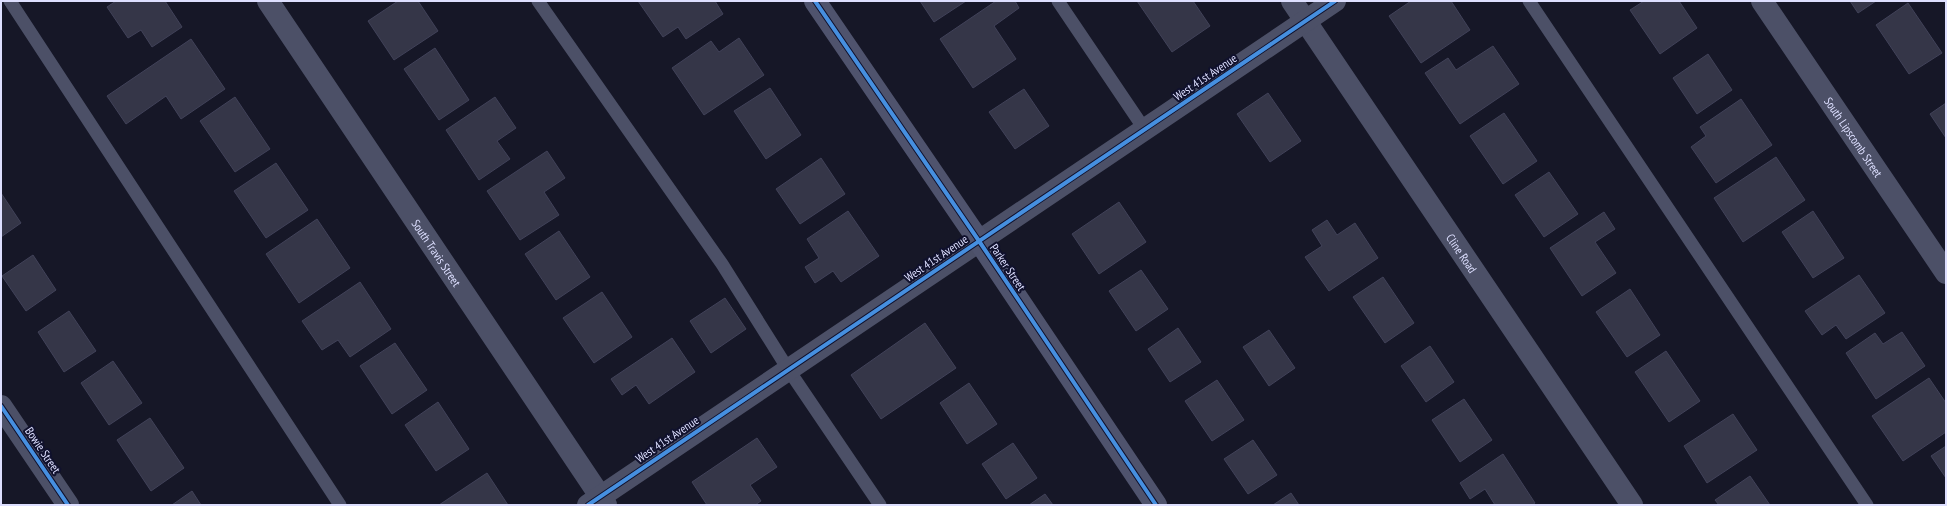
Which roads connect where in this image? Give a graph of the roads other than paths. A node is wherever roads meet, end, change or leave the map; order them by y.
1 (10, 1) edge
2 (268, 1) edge
3 (538, 1) edge
4 (814, 1) edge
5 (1058, 1) edge
6 (1292, 1) edge
7 (1334, 1) edge
8 (1529, 1) edge
9 (1762, 1) edge
10 (1305, 21) junction
11 (1145, 130) junction
12 (979, 241) junction
13 (1946, 273) edge
14 (788, 369) junction
15 (1, 406) edge
16 (599, 502) edge
17 (68, 505) edge
18 (340, 505) edge
19 (880, 505) edge
20 (1156, 505) edge
21 (1632, 505) edge
22 (1867, 505) edge

1 - 18 lane
2 - 16 street, South Travis Street
3 - 14 lane
4 - 12 main road, Parker Street
5 - 11 lane
6 - 10 street, Cline Road
7 - 10 street, West 41st Avenue
8 - 22 lane
9 - 13 street, South Lipscomb Street
10 - 11 street, West 41st Avenue
10 - 21 street, Cline Road
11 - 12 street, West 41st Avenue
12 - 14 street, West 41st Avenue
12 - 20 main road, Parker Street
14 - 16 street, West 41st Avenue
14 - 19 lane
15 - 17 street, Bowie Street

